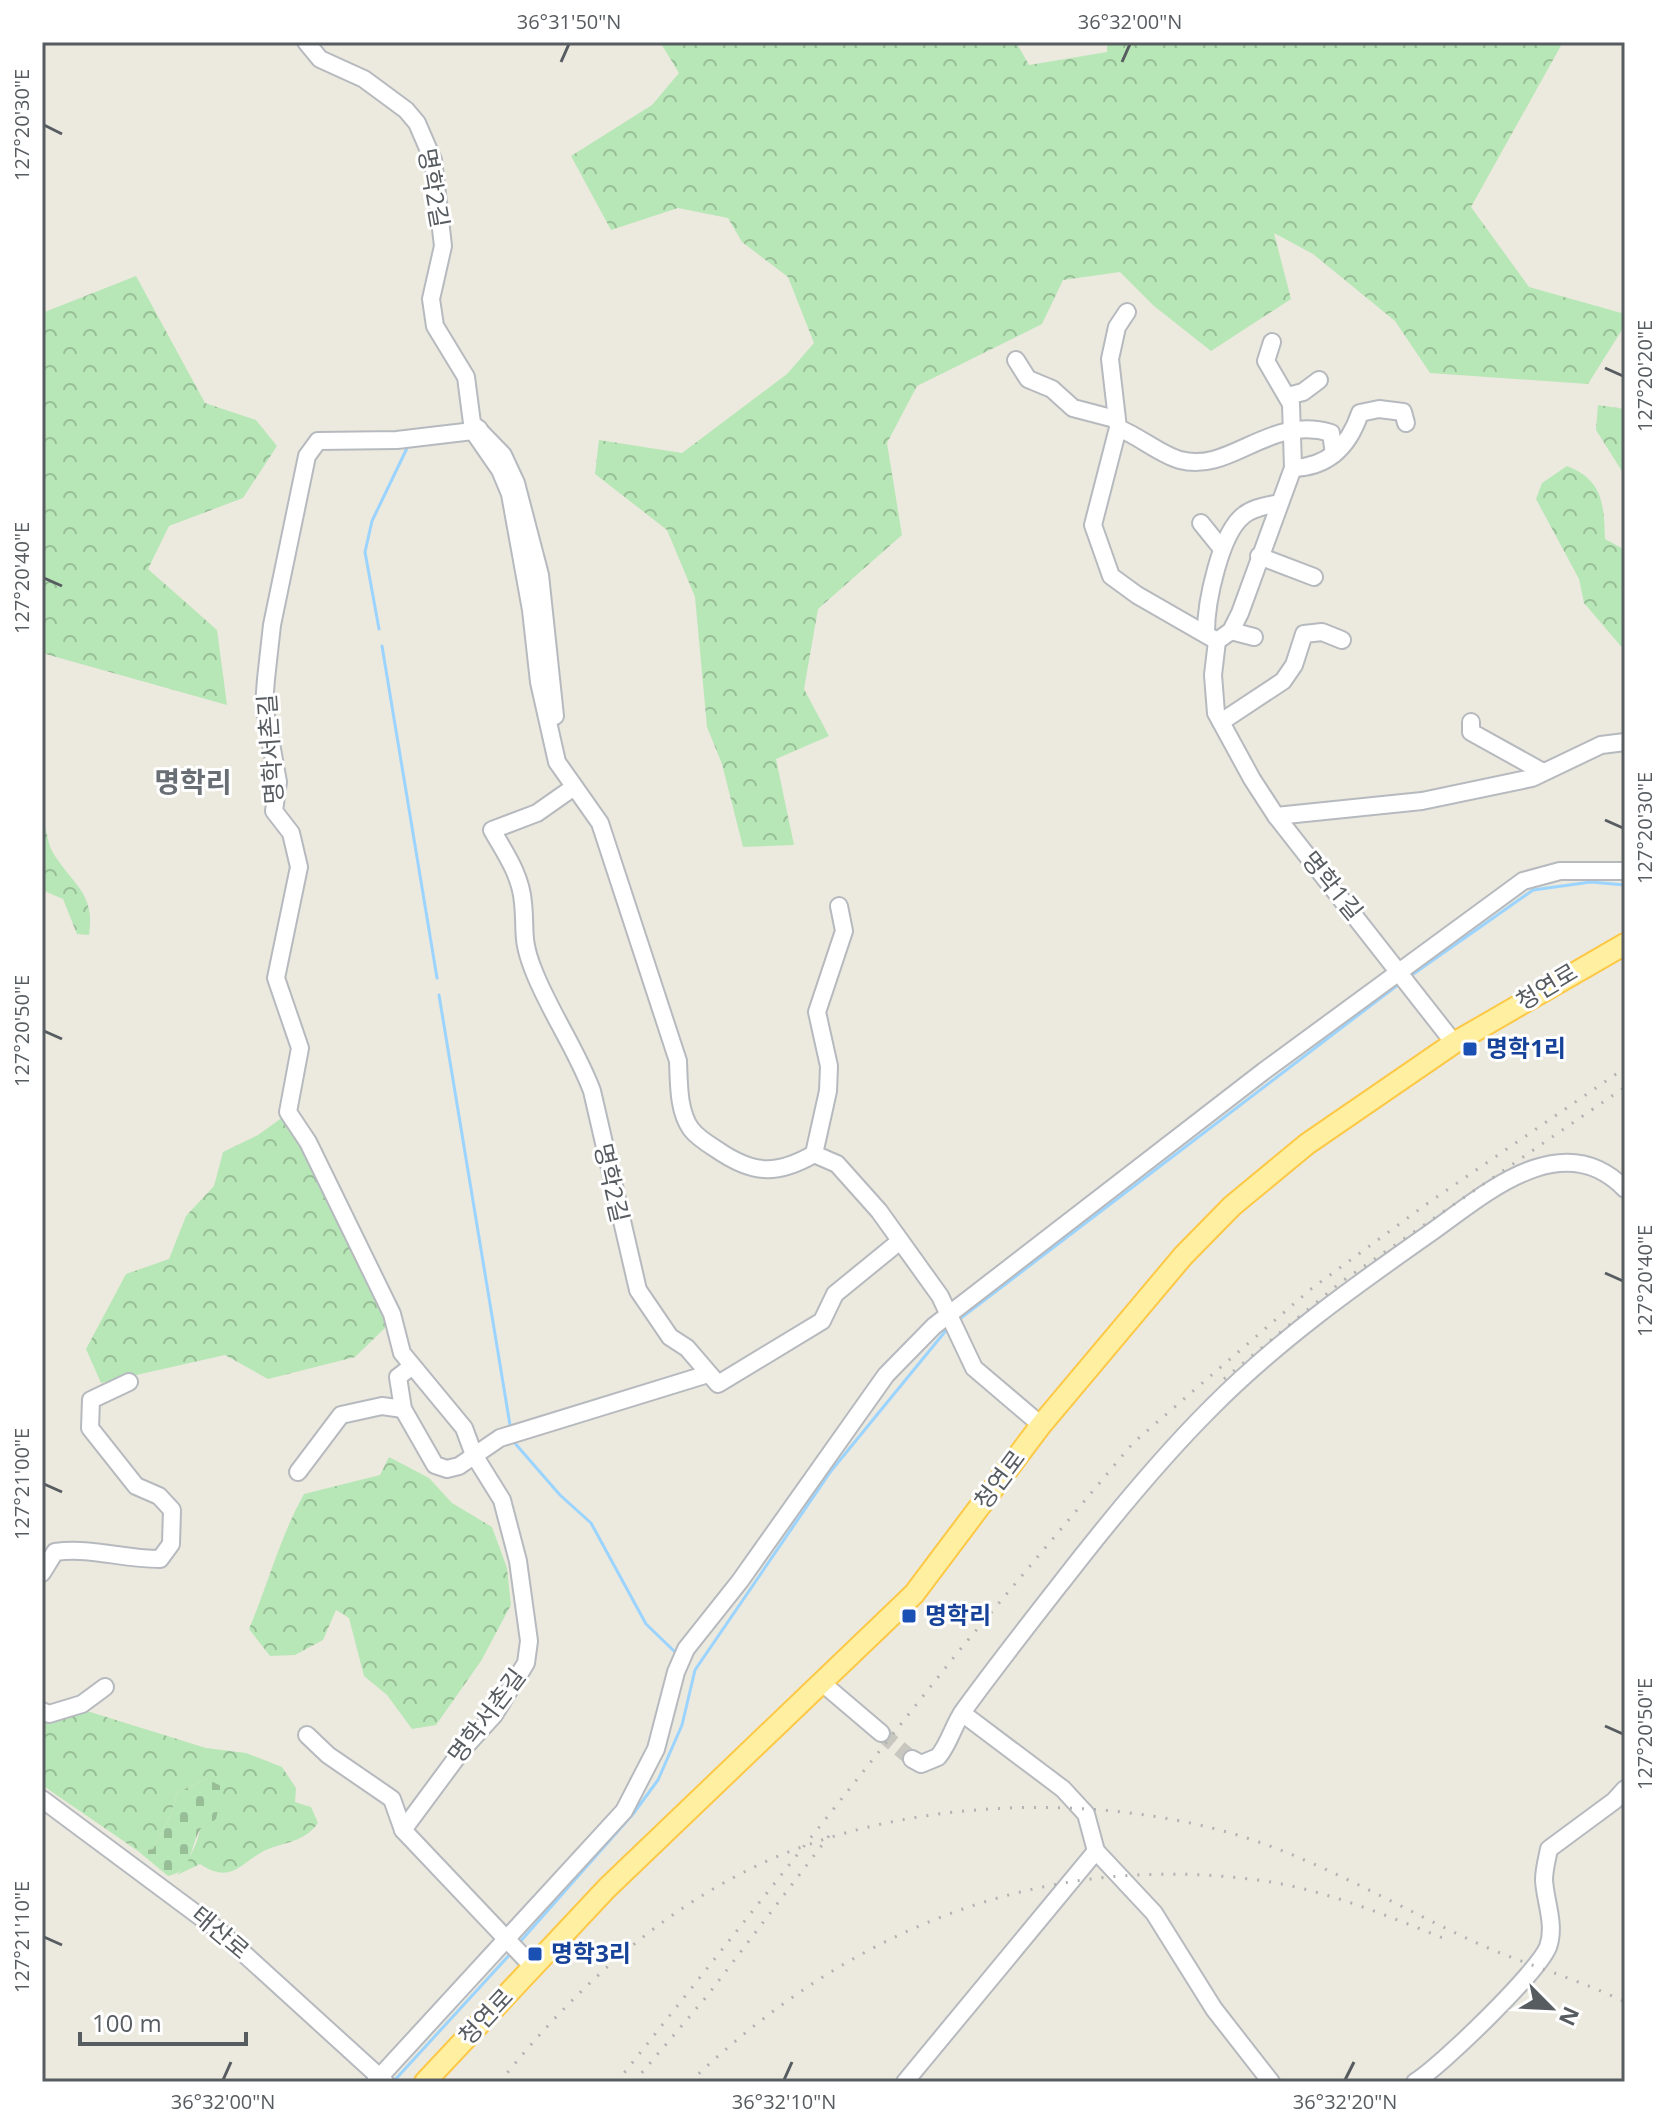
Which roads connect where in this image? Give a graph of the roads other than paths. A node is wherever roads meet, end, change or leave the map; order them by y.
1 (306, 42) edge
2 (1127, 312) dead end
3 (1272, 342) dead end
4 (1016, 360) dead end
5 (1319, 380) dead end
6 (1288, 396) junction
7 (1406, 423) dead end
8 (1117, 424) junction
9 (1292, 428) junction
10 (476, 430) junction
11 (1334, 454) junction
12 (1293, 468) junction
13 (1279, 503) junction
14 (1201, 523) dead end
15 (1222, 549) junction
16 (1259, 556) junction
17 (1314, 577) dead end
18 (1218, 635) junction
19 (1254, 637) dead end
20 (1342, 640) dead end
21 (1221, 722) junction
22 (1471, 722) dead end
23 (1625, 742) edge
24 (1543, 772) junction
25 (574, 787) junction
26 (1276, 816) junction
27 (1625, 871) edge
28 (839, 906) dead end
29 (1625, 944) edge
30 (1402, 972) junction
31 (1454, 1043) junction
32 (814, 1154) junction
33 (1625, 1189) edge
34 (900, 1241) junction
35 (954, 1324) junction
36 (411, 1367) junction
37 (708, 1374) junction
38 (129, 1382) dead end
39 (403, 1409) junction
40 (1041, 1425) junction
41 (474, 1455) junction
42 (298, 1472) dead end
43 (42, 1573) edge
44 (821, 1682) junction
45 (105, 1687) dead end
46 (42, 1711) edge
47 (962, 1713) junction
48 (881, 1733) tunnel mouth
49 (307, 1735) dead end
50 (912, 1759) dead end
51 (1625, 1789) edge
52 (42, 1799) edge
53 (403, 1830) junction
54 (1096, 1851) junction
55 (506, 1941) junction
56 (533, 1967) junction
57 (380, 2080) edge
58 (425, 2082) edge
59 (905, 2082) edge
60 (1271, 2082) edge
61 (1415, 2082) edge

1 - 10 street, 명학2길
2 - 8 street
3 - 6 street, 명학1길
4 - 8 street
5 - 6 street
6 - 9 street, 명학1길
7 - 11 street
8 - 9 street
8 - 18 street
9 - 11 street
9 - 12 street, 명학1길
10 - 25 street, 명학2길
10 - 36 street, 명학서촌길
11 - 12 street
12 - 13 street, 명학1길
13 - 15 street, 명학1길
13 - 16 street, 명학1길
14 - 15 street
15 - 18 street, 명학1길
16 - 17 street
16 - 18 street, 명학1길
18 - 19 street
18 - 21 street, 명학1길
20 - 21 street
21 - 26 street, 명학1길
22 - 24 street
23 - 24 street
24 - 26 street
25 - 32 street, 명학2길
25 - 37 street, 명학2길
26 - 30 street, 명학1길
27 - 30 street
28 - 32 street
29 - 31 main road, 청연로
30 - 31 street, 명학1길
30 - 35 street
31 - 40 main road, 청연로
32 - 34 street
33 - 47 street
34 - 35 street
34 - 37 street
35 - 40 street
35 - 55 street
36 - 39 street
36 - 41 street, 명학서촌길
37 - 41 street
38 - 43 street
39 - 41 street
39 - 42 street
40 - 44 main road, 청연로
41 - 53 street, 명학서촌길
44 - 48 street
44 - 56 main road, 청연로
45 - 46 street
47 - 50 street
47 - 54 street
49 - 53 street
51 - 61 street
52 - 57 street, 태산로
53 - 55 street
54 - 59 street
54 - 60 street
55 - 56 street
55 - 57 street
56 - 58 main road, 청연로

